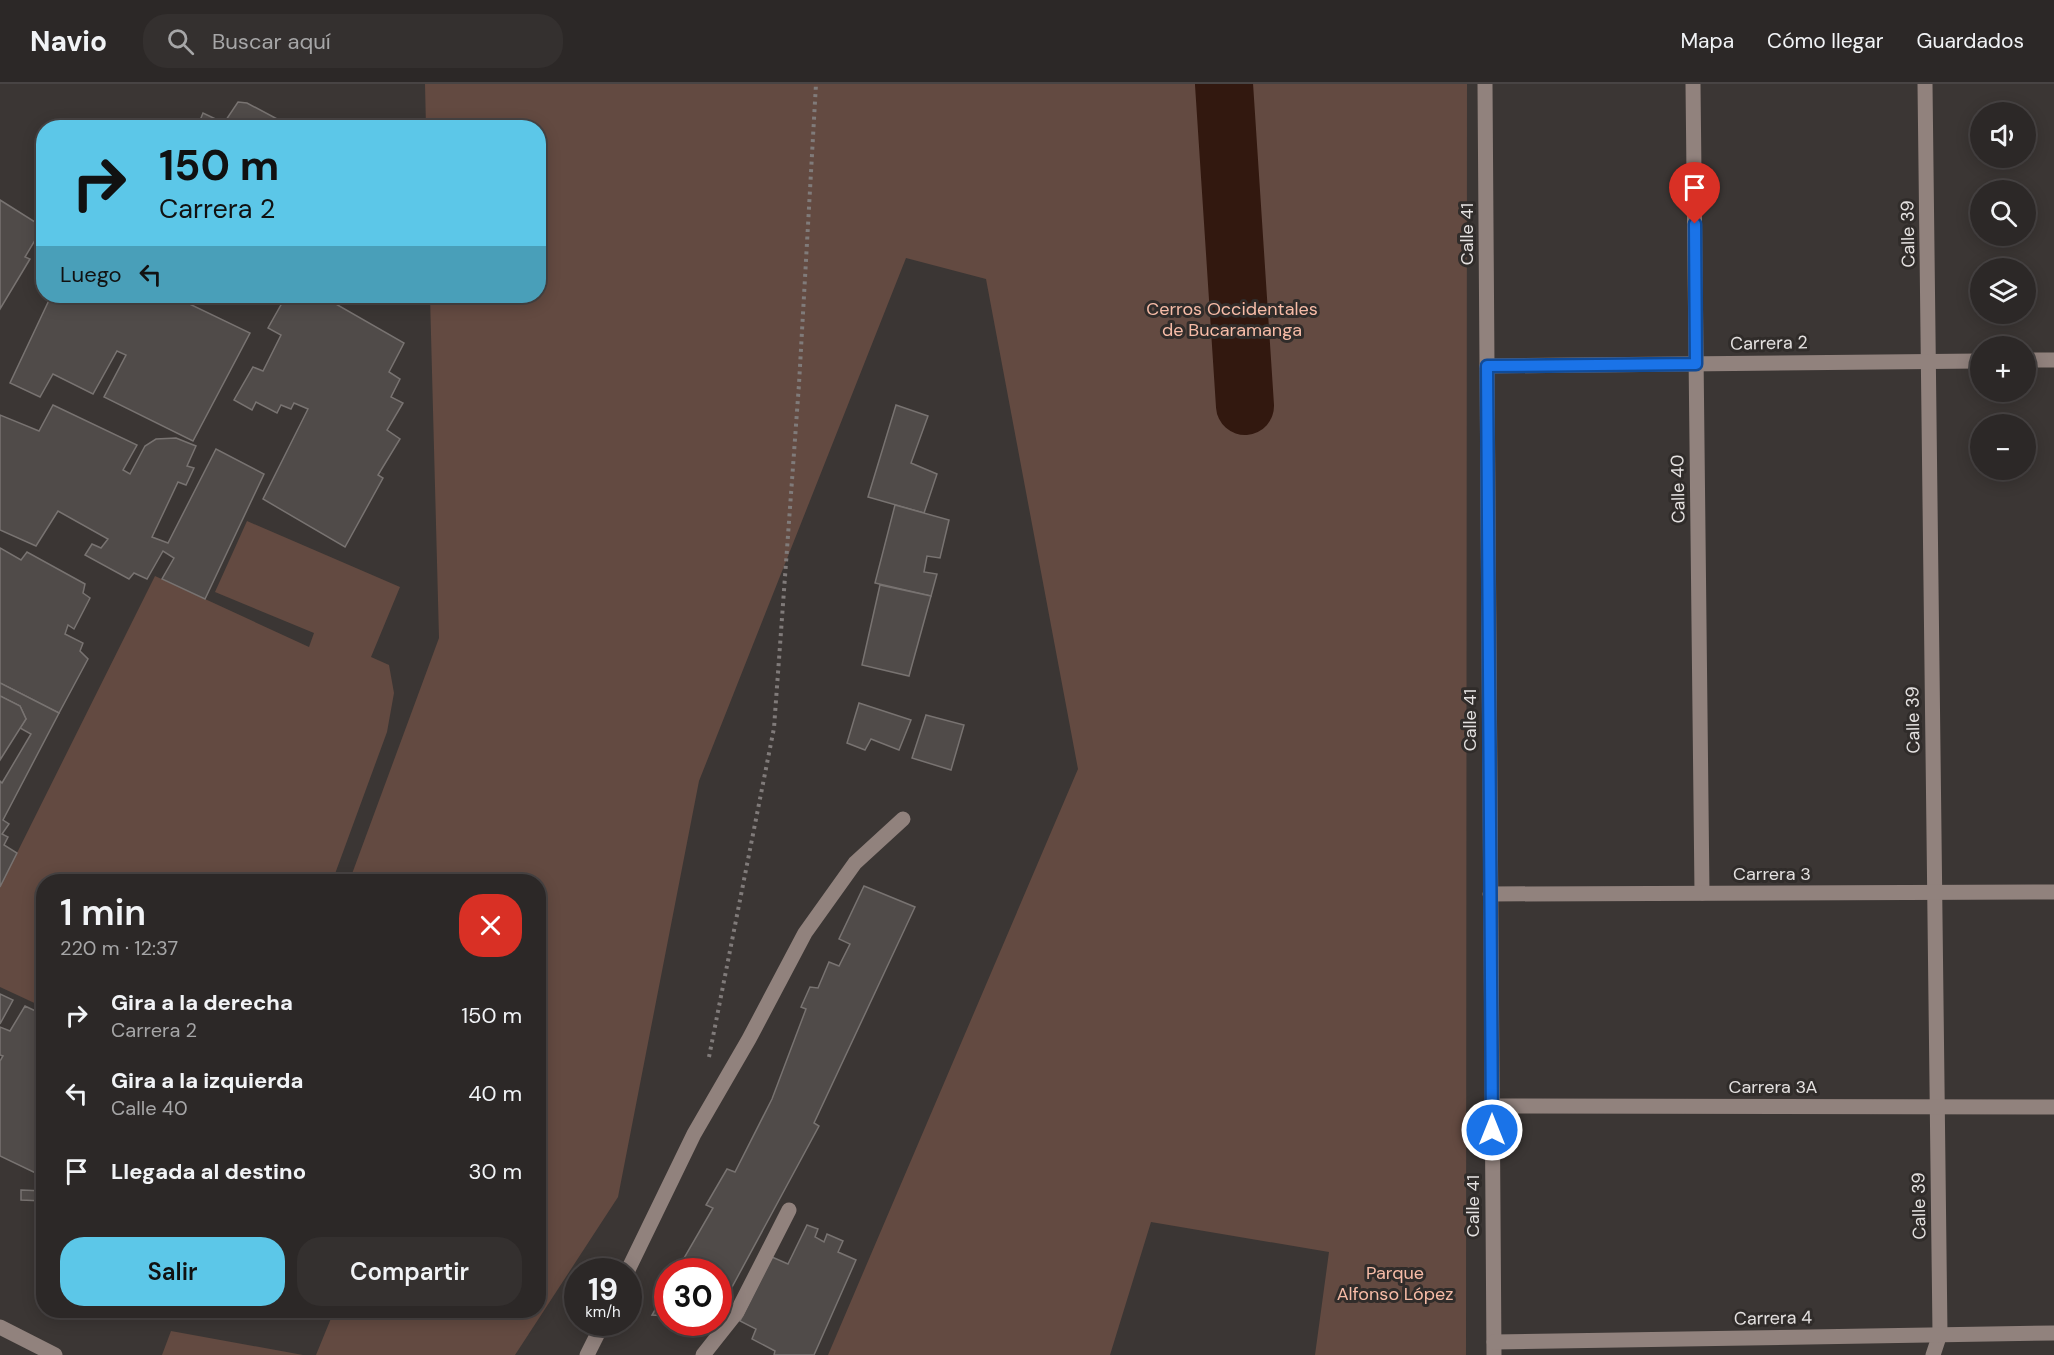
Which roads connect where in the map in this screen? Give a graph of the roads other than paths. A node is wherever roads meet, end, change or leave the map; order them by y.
1 (1485, 84) edge
2 (1693, 84) edge
3 (1925, 84) edge
4 (2036, 360) edge
5 (2054, 360) edge
6 (1929, 361) junction
7 (1970, 361) edge
8 (1696, 364) junction
9 (1487, 366) junction
10 (903, 819) dead end
11 (1935, 892) junction
12 (2054, 892) edge
13 (1702, 893) junction
14 (1490, 894) junction
15 (1492, 1106) junction
16 (1937, 1107) junction
17 (2054, 1107) edge
18 (789, 1210) dead end
19 (634, 1258) edge
20 (0, 1327) edge
21 (2054, 1333) edge
22 (1940, 1334) junction
23 (597, 1336) edge
24 (1494, 1348) edge
25 (55, 1355) edge
26 (588, 1355) edge
27 (703, 1355) edge
28 (1933, 1355) edge

1 - 9 street, Calle 41
2 - 8 street, Calle 40
3 - 6 street, Calle 39
4 - 5 street
6 - 7 street, Carrera 2
6 - 8 street, Carrera 2
6 - 11 street, Calle 39
8 - 9 street, Carrera 2
8 - 13 street, Calle 40
9 - 14 street, Calle 41
10 - 19 street
11 - 12 street, Carrera 3
11 - 13 street, Carrera 3
11 - 16 street, Calle 39
13 - 14 street, Carrera 3
14 - 15 street, Calle 41
15 - 16 street, Carrera 3A
15 - 24 street, Calle 41
16 - 17 street, Carrera 3A
16 - 22 street, Calle 39
18 - 27 street
20 - 25 street
21 - 22 street, Carrera 4
22 - 24 street, Carrera 4
22 - 28 street, Calle 39
23 - 26 street

